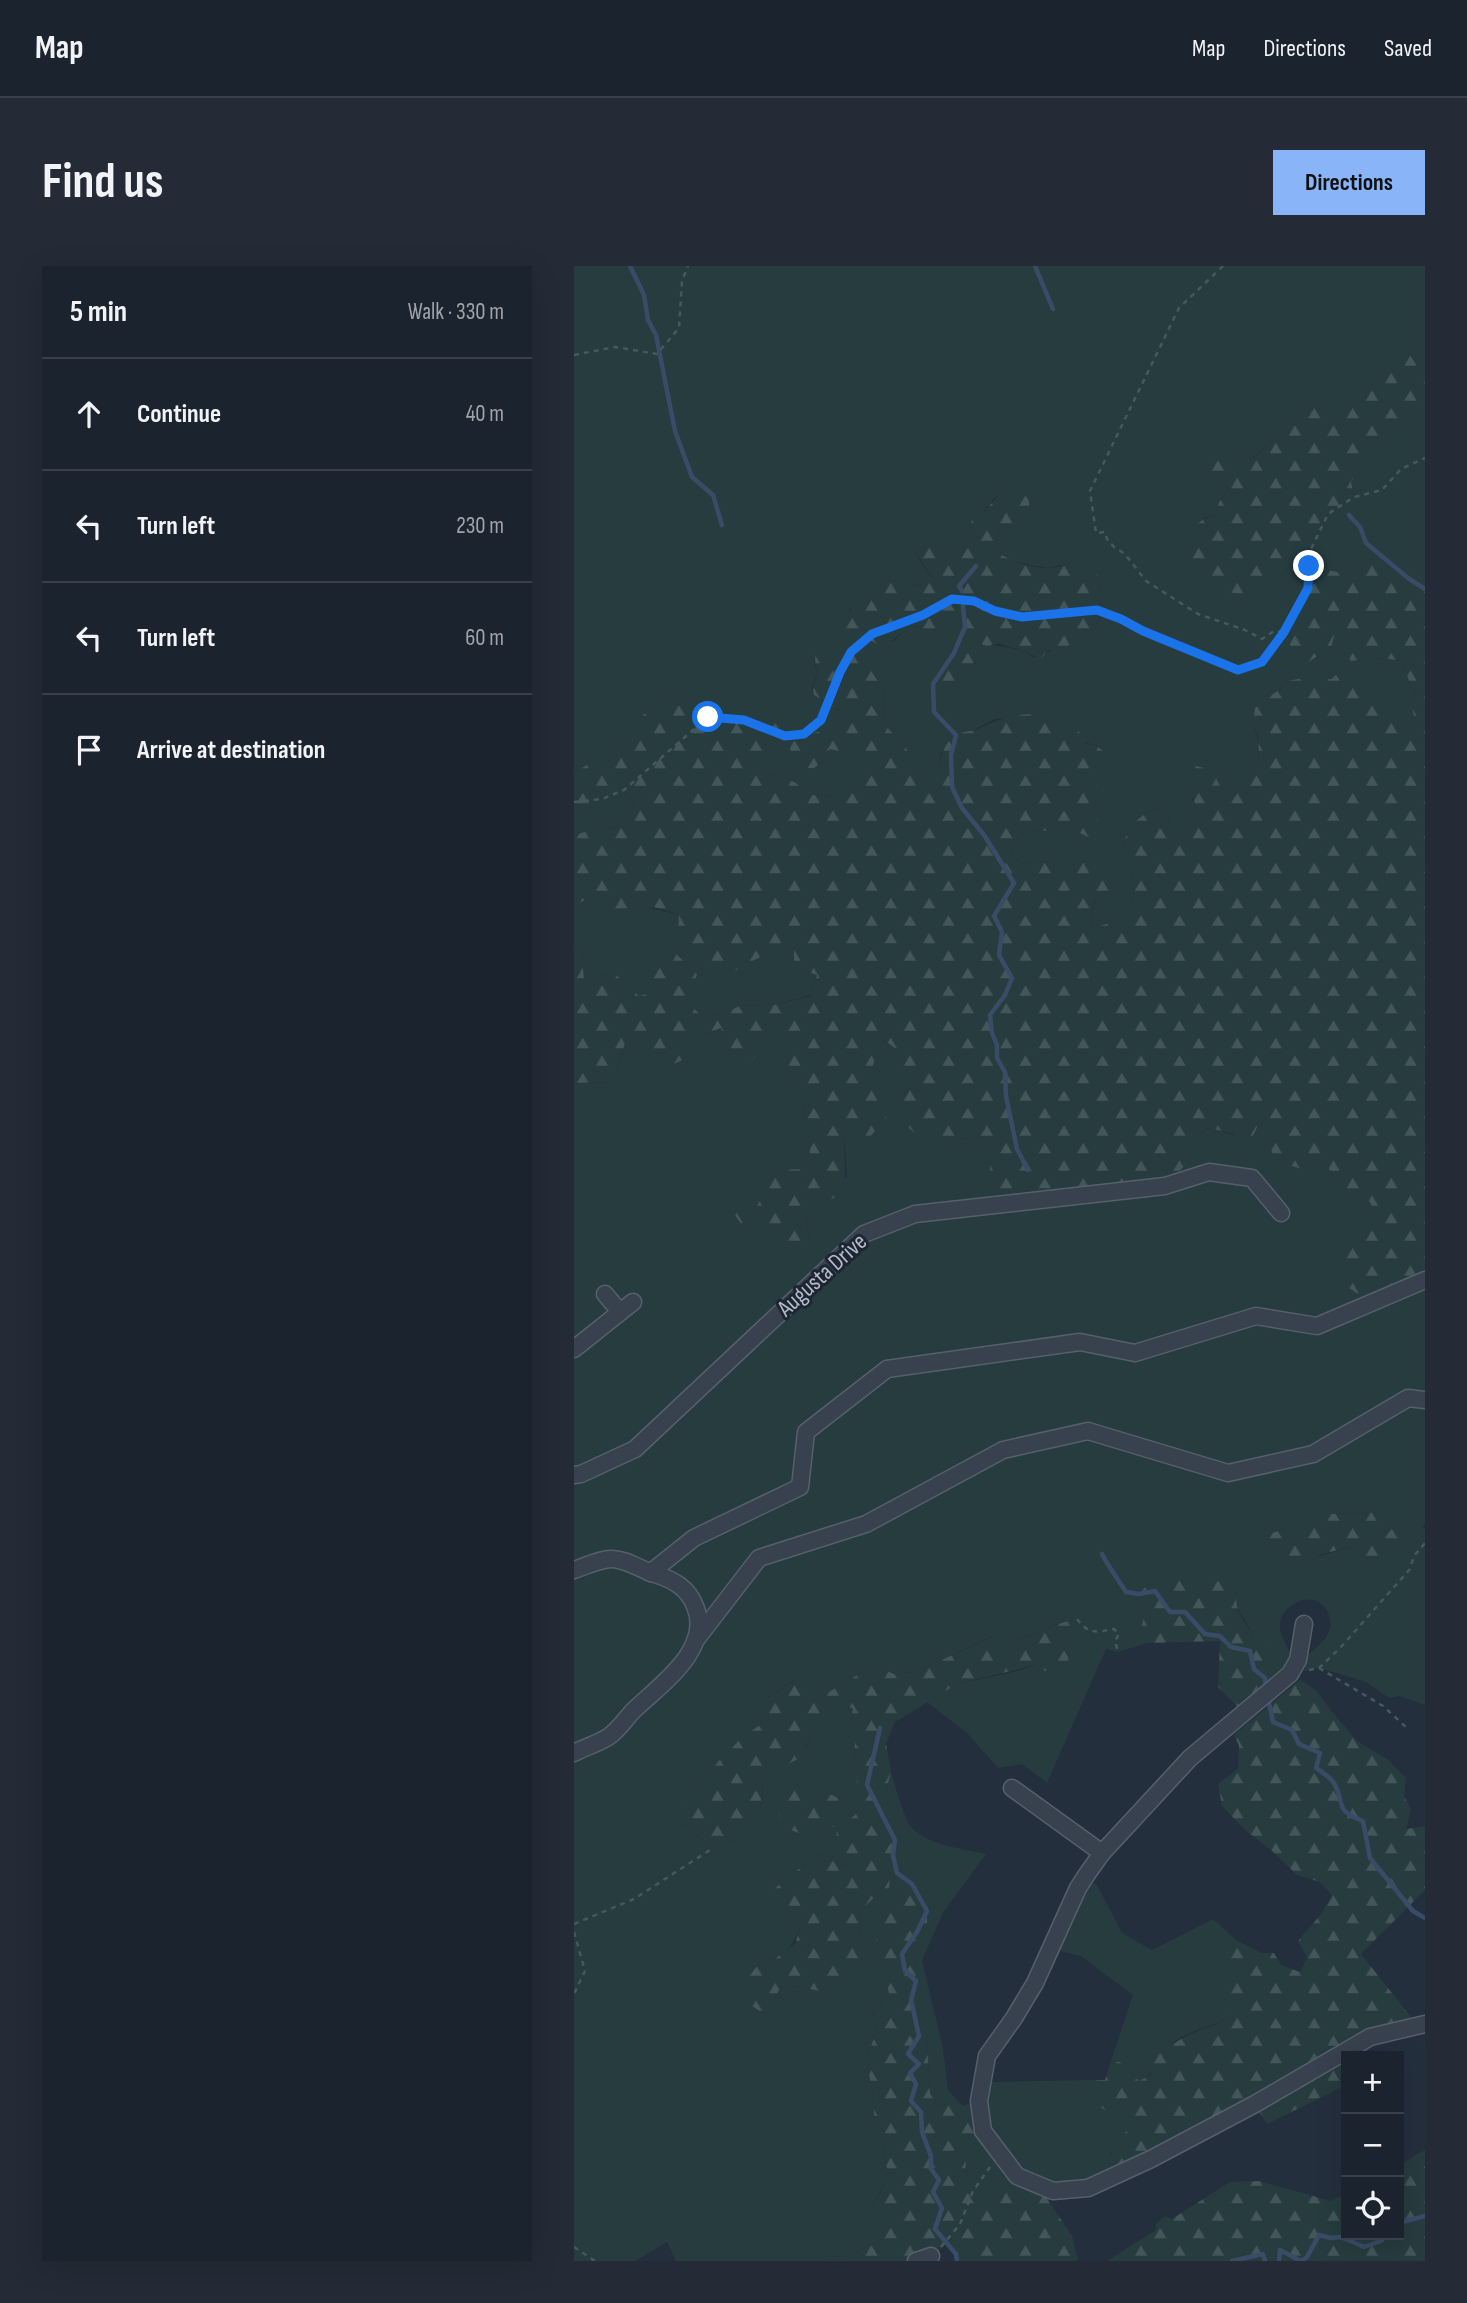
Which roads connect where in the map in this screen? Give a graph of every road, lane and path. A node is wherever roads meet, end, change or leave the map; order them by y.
1 (688, 266) edge
2 (1223, 266) edge
3 (574, 355) edge
4 (1425, 458) edge
5 (1284, 632) junction
6 (574, 803) edge
7 (1281, 1213) dead end
8 (1425, 1280) edge
9 (605, 1294) dead end
10 (633, 1302) dead end
11 (620, 1312) junction
12 (574, 1349) edge
13 (1425, 1400) edge
14 (574, 1475) edge
15 (1425, 1543) edge
16 (574, 1570) edge
17 (650, 1573) junction
18 (1077, 1619) dead end
19 (1304, 1624) dead end
20 (695, 1641) junction
21 (1118, 1652) dead end
22 (1320, 1668) junction
23 (1288, 1674) junction
24 (1408, 1729) dead end
25 (574, 1753) edge
26 (1012, 1788) dead end
27 (710, 1850) dead end
28 (1102, 1853) junction
29 (574, 1924) edge
30 (574, 1932) edge
31 (574, 1994) edge
32 (1424, 2025) edge
33 (1000, 2153) junction
34 (574, 2247) edge
35 (924, 2258) edge
36 (595, 2261) edge

1 - 3 path
2 - 5 path
4 - 5 path
5 - 6 path
7 - 14 street, Augusta Drive
8 - 17 street
9 - 11 street
10 - 11 street
11 - 12 street
13 - 20 street
15 - 22 path
16 - 17 street
17 - 20 street
18 - 21 path
19 - 23 street
20 - 25 street
22 - 23 path
22 - 24 path
23 - 28 street
26 - 28 street
27 - 29 path
28 - 33 street
30 - 31 path
32 - 33 street
33 - 35 path
34 - 36 path

